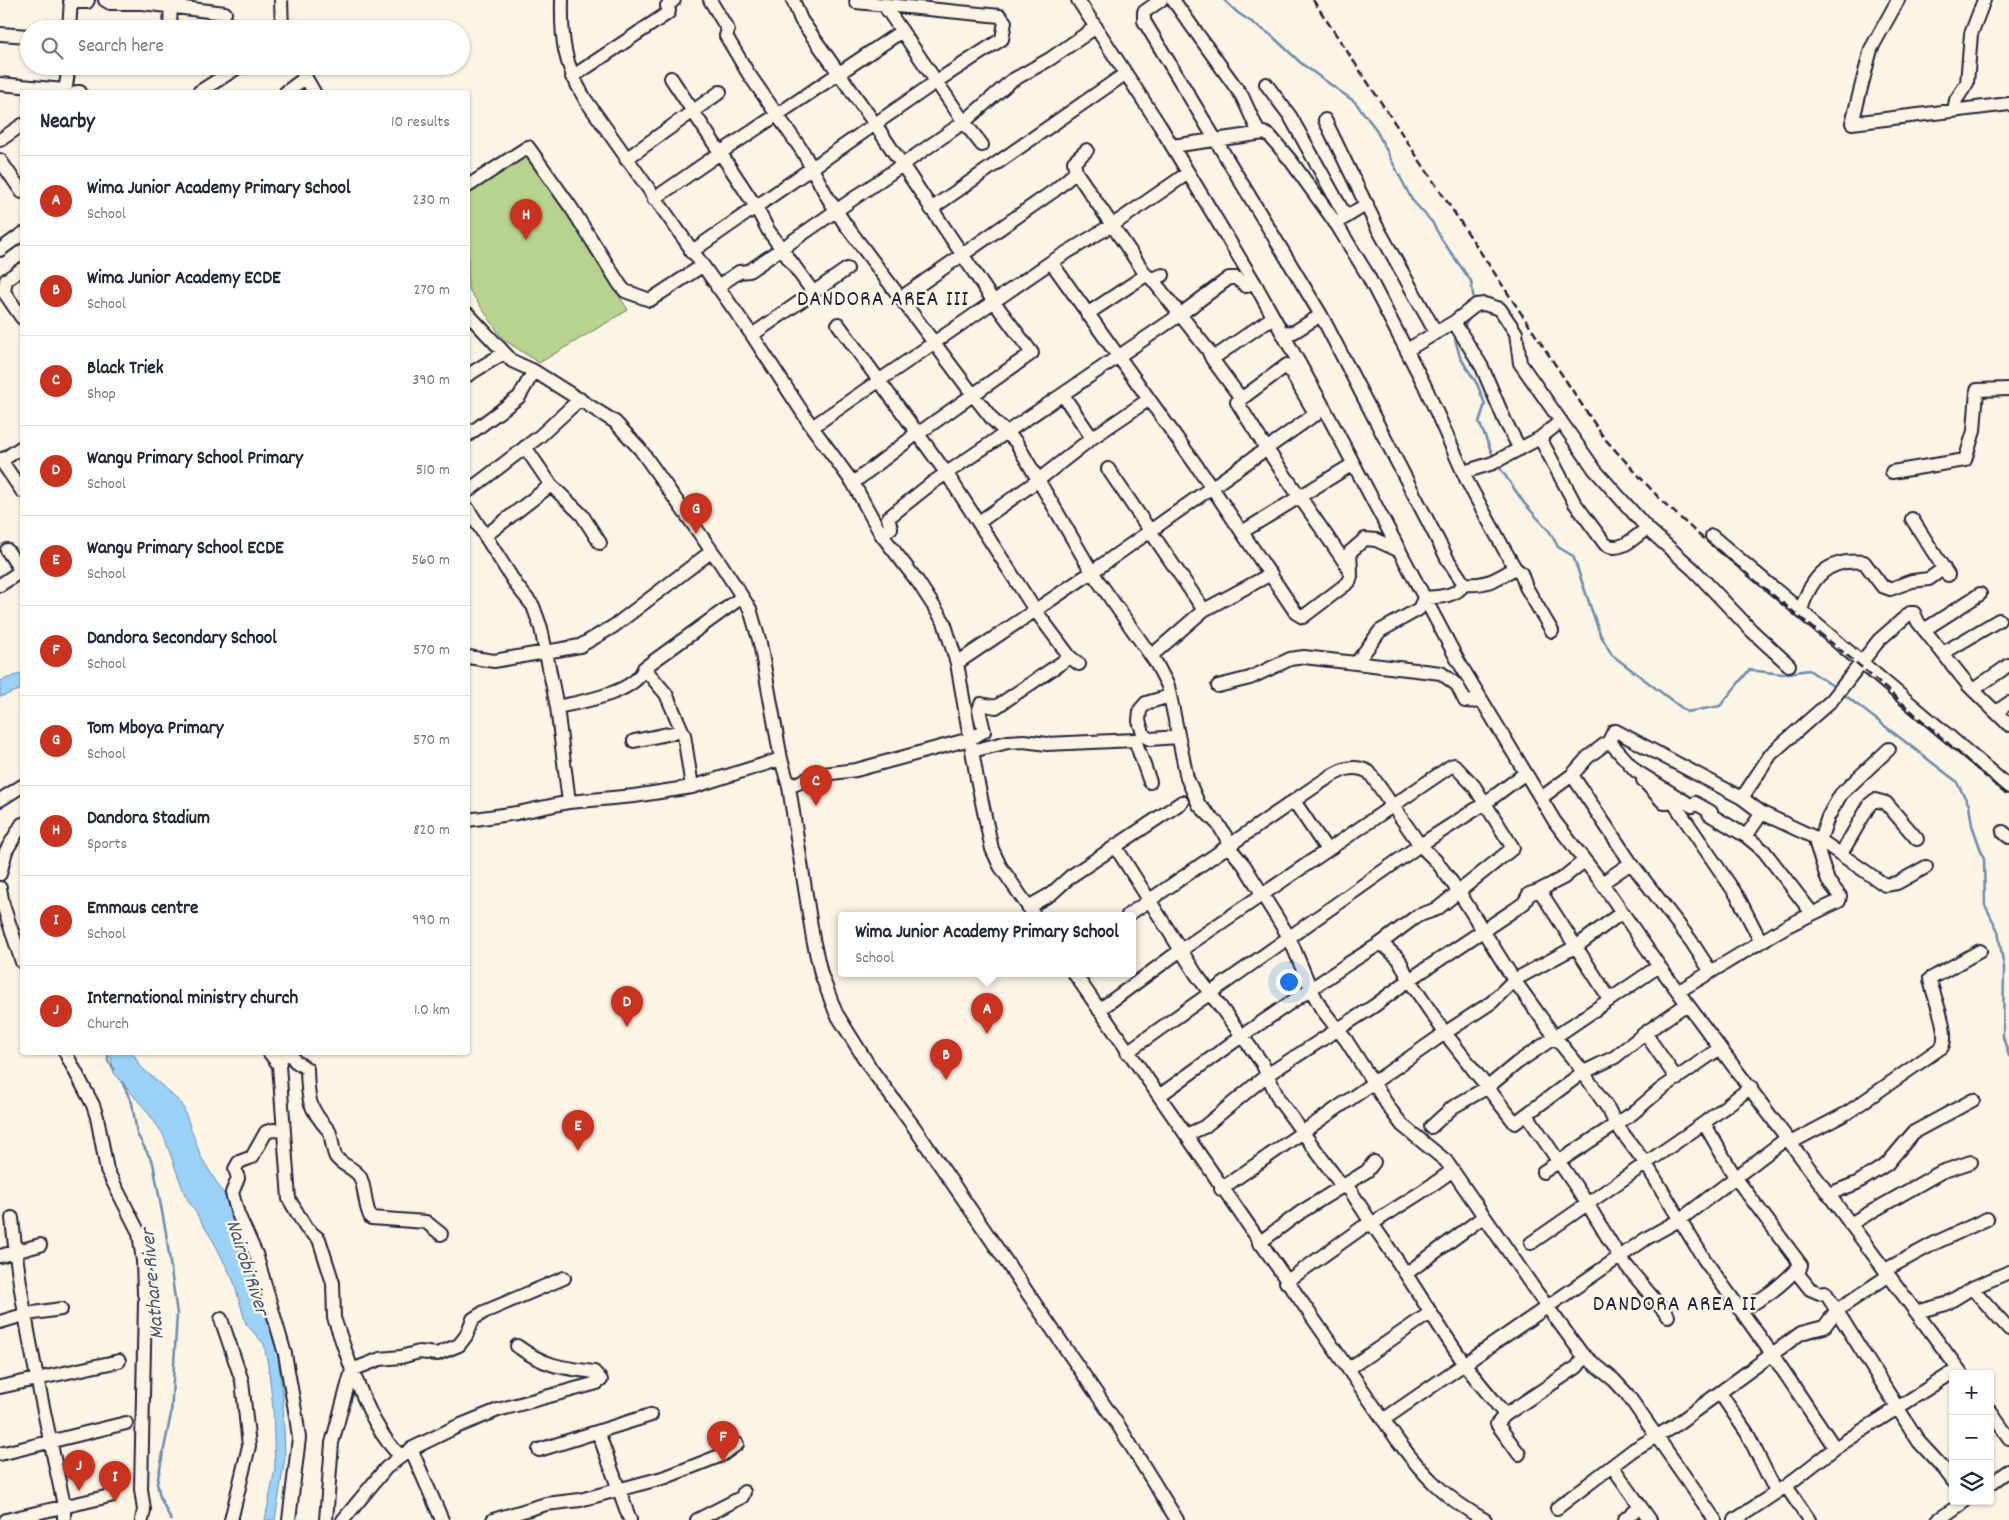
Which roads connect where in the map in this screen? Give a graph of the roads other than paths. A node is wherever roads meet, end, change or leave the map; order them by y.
1 (88, 0) edge
2 (105, 0) edge
3 (281, 0) edge
4 (562, 0) edge
5 (674, 0) edge
6 (710, 0) edge
7 (793, 0) edge
8 (1078, 0) edge
9 (1161, 0) edge
10 (1173, 0) edge
11 (1898, 0) edge
12 (1984, 0) edge
13 (71, 1) edge
14 (856, 2) dead end
15 (171, 4) edge
16 (884, 5) junction
17 (226, 13) dead end
18 (70, 20) edge
19 (170, 20) edge
20 (282, 20) edge
21 (1096, 26) junction
22 (902, 31) junction
23 (0, 34) edge
24 (20, 35) edge
25 (838, 74) junction
26 (1125, 74) junction
27 (67, 75) edge
28 (226, 75) edge
29 (300, 75) edge
30 (304, 75) edge
31 (572, 77) junction
32 (671, 78) dead end
33 (936, 81) junction
34 (0, 84) edge
35 (1266, 84) dead end
36 (55, 90) edge
37 (64, 90) edge
38 (202, 90) edge
39 (288, 90) edge
40 (313, 90) edge
41 (720, 92) dead end
42 (2009, 104) edge
43 (692, 111) junction
44 (1954, 111) junction
45 (778, 114) junction
46 (1325, 120) dead end
47 (964, 122) junction
48 (875, 124) junction
49 (20, 126) edge
50 (1259, 133) junction
51 (0, 140) edge
52 (1217, 140) junction
53 (982, 145) dead end
54 (1172, 146) junction
55 (1087, 150) dead end
56 (720, 153) junction
57 (626, 159) junction
58 (0, 160) edge
59 (901, 165) junction
60 (812, 168) junction
61 (1076, 172) junction
62 (1188, 173) junction
63 (470, 185) edge
64 (20, 189) edge
65 (654, 200) junction
66 (1367, 204) junction
67 (756, 207) junction
68 (931, 209) junction
69 (836, 210) junction
70 (1341, 220) junction
71 (1111, 224) junction
72 (20, 235) edge
73 (781, 249) junction
74 (0, 250) edge
75 (691, 252) junction
76 (962, 254) junction
77 (1051, 262) junction
78 (702, 266) junction
79 (20, 270) edge
80 (847, 270) dead end
81 (1154, 277) junction
82 (1254, 282) junction
83 (718, 287) junction
84 (813, 292) junction
85 (902, 297) junction
86 (994, 302) junction
87 (1087, 314) junction
88 (1182, 314) junction
89 (20, 315) edge
90 (1321, 315) junction
91 (470, 316) edge
92 (1273, 317) junction
93 (1454, 322) junction
94 (838, 324) dead end
95 (1282, 333) junction
96 (1436, 333) junction
97 (752, 335) junction
98 (936, 342) junction
99 (1407, 350) junction
100 (504, 353) junction
101 (1116, 356) junction
102 (1212, 359) junction
103 (534, 371) junction
104 (470, 374) edge
105 (879, 381) junction
106 (2009, 389) edge
107 (1063, 395) junction
108 (974, 396) junction
109 (580, 399) junction
110 (1148, 400) junction
111 (1238, 402) junction
112 (1320, 412) junction
113 (1561, 421) junction
114 (812, 428) junction
115 (918, 431) junction
116 (470, 433) edge
117 (1007, 433) junction
118 (1092, 438) junction
119 (1540, 438) junction
120 (525, 447) junction
121 (20, 448) edge
122 (1266, 448) junction
123 (1520, 449) junction
124 (1, 460) edge
125 (1353, 464) junction
126 (1108, 469) dead end
127 (1464, 472) junction
128 (1892, 472) dead end
129 (947, 474) junction
130 (1038, 481) junction
131 (852, 482) junction
132 (551, 485) junction
133 (1211, 486) junction
134 (20, 488) edge
135 (470, 489) edge
136 (1301, 496) junction
137 (470, 512) edge
138 (1912, 519) dead end
139 (979, 522) junction
140 (1647, 528) junction
141 (1150, 530) junction
142 (1242, 532) junction
143 (881, 534) junction
144 (485, 536) junction
145 (1712, 536) dead end
146 (600, 544) dead end
147 (7, 550) dead end
148 (712, 551) junction
149 (1400, 551) junction
150 (20, 567) edge
151 (1515, 568) junction
152 (20, 571) edge
153 (1092, 572) junction
154 (1272, 574) junction
155 (1351, 576) junction
156 (1464, 584) junction
157 (0, 585) edge
158 (1980, 594) dead end
159 (742, 597) junction
160 (1424, 598) junction
161 (1035, 610) junction
162 (1204, 610) junction
163 (1801, 610) junction
164 (2000, 620) dead end
165 (1924, 630) junction
166 (1552, 631) dead end
167 (544, 651) junction
168 (1943, 653) junction
169 (1151, 656) junction
170 (470, 657) edge
171 (957, 662) junction
172 (1357, 662) junction
173 (1863, 662) junction
174 (1790, 665) dead end
175 (2009, 665) edge
176 (644, 668) junction
177 (1218, 686) dead end
178 (1973, 690) junction
179 (1170, 696) junction
180 (1481, 702) junction
181 (2009, 702) edge
182 (557, 707) junction
183 (1996, 712) junction
184 (2009, 725) edge
185 (682, 731) junction
186 (1178, 737) junction
187 (1609, 740) junction
188 (634, 741) dead end
189 (971, 745) junction
190 (1889, 749) dead end
191 (781, 760) junction
192 (1524, 774) junction
193 (1572, 775) junction
194 (1150, 782) dead end
195 (20, 787) edge
196 (692, 787) junction
197 (2009, 787) edge
198 (789, 788) junction
199 (1672, 797) junction
200 (1541, 798) junction
201 (1742, 798) junction
202 (0, 800) edge
203 (1294, 801) junction
204 (569, 802) junction
205 (1182, 802) dead end
206 (1484, 804) junction
207 (1394, 805) junction
208 (1762, 813) junction
209 (470, 820) edge
210 (20, 827) edge
211 (1746, 836) junction
212 (1820, 840) junction
213 (1917, 840) dead end
214 (1420, 844) junction
215 (1115, 846) junction
216 (1228, 846) junction
217 (1327, 850) junction
218 (1841, 854) junction
219 (1584, 861) junction
220 (1631, 863) junction
221 (1926, 867) dead end
222 (0, 874) edge
223 (1602, 883) junction
224 (0, 888) edge
225 (1538, 891) junction
226 (1459, 892) junction
227 (1263, 895) junction
228 (1149, 900) junction
229 (1031, 911) edge
230 (1132, 912) edge
231 (1621, 913) junction
232 (1812, 913) junction
233 (1482, 932) junction
234 (1289, 937) junction
235 (1761, 942) junction
236 (1381, 943) junction
237 (1577, 946) junction
238 (1181, 950) junction
239 (1980, 952) dead end
240 (20, 956) edge
241 (1659, 966) junction
242 (1711, 972) junction
243 (1077, 977) edge
244 (1409, 980) junction
245 (1514, 980) junction
246 (1311, 989) junction
247 (1679, 991) junction
248 (1210, 992) junction
249 (1610, 998) junction
250 (1688, 1004) junction
251 (1099, 1010) junction
252 (1339, 1029) junction
253 (1444, 1033) junction
254 (1644, 1033) junction
255 (1244, 1035) junction
256 (1555, 1037) junction
257 (1720, 1048) junction
258 (1126, 1052) junction
259 (67, 1055) edge
260 (291, 1055) edge
261 (282, 1059) edge
262 (1582, 1073) junction
263 (1267, 1075) junction
264 (1677, 1079) junction
265 (1373, 1083) junction
266 (1488, 1087) junction
267 (1750, 1088) junction
268 (1159, 1096) junction
269 (1973, 1100) dead end
270 (1527, 1115) junction
271 (1615, 1123) junction
272 (1704, 1123) junction
273 (1431, 1127) dead end
274 (283, 1130) junction
275 (1303, 1132) junction
276 (1186, 1135) junction
277 (1789, 1140) junction
278 (1374, 1162) dead end
279 (1560, 1162) junction
280 (1971, 1162) dead end
281 (1646, 1164) junction
282 (1450, 1172) dead end
283 (1542, 1172) dead end
284 (1735, 1177) junction
285 (1342, 1186) junction
286 (1222, 1189) junction
287 (1828, 1194) junction
288 (1587, 1203) junction
289 (12, 1218) dead end
290 (1681, 1218) junction
291 (1479, 1220) dead end
292 (1987, 1220) dead end
293 (1372, 1224) junction
294 (1850, 1224) junction
295 (440, 1234) dead end
296 (1531, 1243) dead end
297 (1260, 1244) junction
298 (40, 1245) dead end
299 (15, 1252) junction
300 (0, 1256) edge
301 (1620, 1258) junction
302 (1801, 1265) junction
303 (1885, 1271) junction
304 (2009, 1272) edge
305 (1407, 1273) junction
306 (564, 1278) dead end
307 (1286, 1282) junction
308 (1972, 1288) junction
309 (1548, 1307) junction
310 (61, 1309) dead end
311 (1739, 1309) junction
312 (1837, 1310) junction
313 (1430, 1312) junction
314 (1916, 1312) junction
315 (26, 1314) junction
316 (1668, 1316) dead end
317 (221, 1318) dead end
318 (0, 1322) edge
319 (2009, 1329) edge
320 (518, 1346) dead end
321 (1772, 1354) junction
322 (1582, 1360) dead end
323 (119, 1361) dead end
324 (1465, 1364) junction
325 (1347, 1367) junction
326 (352, 1370) junction
327 (1959, 1370) edge
328 (1949, 1378) edge
329 (36, 1379) junction
330 (0, 1387) edge
331 (1720, 1393) junction
332 (1898, 1408) junction
333 (1505, 1414) junction
334 (651, 1415) dead end
335 (1992, 1415) edge
336 (1383, 1420) junction
337 (126, 1423) dead end
338 (598, 1432) junction
339 (1657, 1436) junction
340 (2009, 1438) edge
341 (50, 1442) junction
342 (737, 1444) dead end
343 (1835, 1448) junction
344 (540, 1450) dead end
345 (406, 1452) junction
346 (0, 1454) edge
347 (1519, 1454) dead end
348 (1612, 1466) junction
349 (2008, 1471) edge
350 (1949, 1476) edge
351 (1994, 1481) edge
352 (618, 1488) junction
353 (1781, 1489) junction
354 (744, 1492) dead end
355 (110, 1496) dead end
356 (64, 1505) junction
357 (1959, 1505) edge
358 (1640, 1506) junction
359 (1557, 1508) dead end
360 (6, 1520) edge
361 (64, 1520) edge
362 (142, 1520) edge
363 (231, 1520) edge
364 (289, 1520) edge
365 (326, 1520) edge
366 (343, 1520) edge
367 (442, 1520) edge
368 (493, 1520) edge
369 (630, 1520) edge
370 (697, 1520) edge
371 (1177, 1520) edge
372 (1484, 1520) edge
373 (1624, 1520) edge
374 (1650, 1520) edge
375 (1715, 1520) edge
376 (1735, 1520) edge
377 (1809, 1520) edge
378 (1938, 1520) edge

1 - 13 street
2 - 15 street
3 - 20 street
4 - 31 street
5 - 31 street
6 - 45 street
7 - 25 street
8 - 21 street
9 - 52 street
10 - 50 street
11 - 44 street
12 - 44 street
13 - 18 street
14 - 16 street
15 - 17 street
15 - 19 street
16 - 22 street
16 - 33 street
21 - 26 street
21 - 47 street
22 - 25 street
22 - 33 street
23 - 24 street
25 - 45 street
25 - 48 street
26 - 54 street
26 - 68 street
27 - 37 street
28 - 38 street
29 - 39 street
30 - 40 street
31 - 57 street
32 - 43 street
33 - 47 street
33 - 48 street
34 - 36 street
35 - 70 street
41 - 43 street
42 - 44 street
43 - 56 street
43 - 57 street
45 - 56 street
45 - 60 street
46 - 66 street
47 - 53 street
47 - 59 street
48 - 59 street
48 - 60 street
49 - 51 street
50 - 52 street
50 - 70 street
52 - 54 street
52 - 90 street
54 - 62 street
55 - 61 street
56 - 65 street
56 - 67 street
57 - 65 street
58 - 64 street
59 - 68 street
59 - 69 street
60 - 67 street
60 - 69 street
61 - 71 street
61 - 76 street
62 - 71 street
62 - 82 street
63 - 78 street
65 - 75 street
66 - 70 street
66 - 96 street
67 - 73 street
67 - 75 street
68 - 76 street
69 - 73 street
69 - 85 street
70 - 99 street
71 - 77 street
71 - 81 street
72 - 74 street
73 - 83 street
73 - 84 street
75 - 78 street
76 - 85 street
76 - 86 street
77 - 86 street
77 - 87 street
78 - 83 street
79 - 89 street
80 - 84 street
81 - 87 street
81 - 88 street
82 - 88 street
82 - 92 street
83 - 97 street
84 - 97 street
85 - 98 street
86 - 98 street
86 - 108 street
87 - 101 street
88 - 101 street
88 - 102 street
90 - 95 street
90 - 156 street
91 - 100 street
92 - 95 street
92 - 102 street
93 - 96 street
93 - 113 street
93 - 123 street
94 - 105 street
95 - 112 street
96 - 99 street
97 - 114 street
98 - 105 street
98 - 108 street
99 - 127 street
100 - 103 street
100 - 104 street
101 - 107 street
101 - 110 street
102 - 111 street
103 - 109 street
103 - 116 street
105 - 114 street
105 - 115 street
106 - 128 street
107 - 117 street
107 - 118 street
108 - 115 street
108 - 117 street
109 - 120 street
109 - 148 street
110 - 118 street
110 - 133 street
111 - 112 street
111 - 122 street
112 - 122 street
112 - 125 street
113 - 119 street
113 - 140 street
114 - 131 street
115 - 129 street
115 - 131 street
117 - 129 street
117 - 130 street
118 - 130 street
119 - 123 street
119 - 140 street
120 - 132 street
120 - 135 street
121 - 124 street
122 - 133 street
122 - 136 street
123 - 127 street
124 - 134 street
125 - 136 street
125 - 149 street
126 - 141 street
127 - 151 street
129 - 139 street
129 - 143 street
130 - 139 street
130 - 153 street
131 - 143 street
132 - 144 street
132 - 146 street
133 - 141 street
133 - 142 street
136 - 142 street
136 - 155 street
137 - 144 street
138 - 163 street
139 - 161 street
140 - 174 street
141 - 153 street
141 - 162 street
142 - 154 street
143 - 171 street
144 - 167 street
145 - 163 street
147 - 150 street
148 - 159 street
148 - 167 street
149 - 155 street
149 - 160 street
151 - 156 street
151 - 166 street
152 - 157 street
153 - 161 street
153 - 169 street
154 - 155 street
154 - 162 street
156 - 160 street
158 - 165 street
159 - 176 street
159 - 191 street
160 - 172 street
160 - 180 street
161 - 171 street
161 - 189 street
162 - 169 street
163 - 173 street
164 - 168 street
165 - 168 street
165 - 173 street
167 - 170 street
167 - 182 street
168 - 178 street
169 - 179 street
171 - 189 street
172 - 177 street
172 - 180 street
173 - 197 street
173 - 201 street
175 - 178 street
176 - 182 street
176 - 185 street
178 - 183 street
179 - 186 street
179 - 186 street
180 - 192 street
181 - 183 street
182 - 204 street
183 - 184 street
185 - 188 street
185 - 196 street
186 - 216 street
187 - 193 street
187 - 199 street
187 - 201 street
189 - 194 street
189 - 198 street
189 - 229 street
190 - 212 street
191 - 196 street
191 - 198 street
192 - 200 street
192 - 206 street
193 - 200 street
193 - 220 street
195 - 202 street
196 - 204 street
198 - 371 street
199 - 211 street
199 - 235 street
200 - 219 street
201 - 208 street
203 - 207 street
203 - 216 street
203 - 217 street
204 - 209 street
205 - 215 street
206 - 207 street
206 - 214 street
206 - 226 street
207 - 214 street
207 - 217 street
208 - 211 street
208 - 212 street
210 - 222 street
211 - 232 street
212 - 218 street
212 - 232 street
213 - 218 street
214 - 226 street
214 - 234 street
215 - 228 street
215 - 229 street
216 - 227 street
216 - 228 street
217 - 227 street
218 - 221 street
219 - 223 street
219 - 225 street
220 - 223 street
220 - 242 street
223 - 231 street
224 - 240 street
225 - 233 street
225 - 237 street
226 - 233 street
226 - 236 street
227 - 234 street
227 - 238 street
228 - 230 street
228 - 238 street
231 - 237 street
231 - 241 street
232 - 235 street
233 - 244 street
233 - 245 street
234 - 246 street
234 - 248 street
235 - 242 street
236 - 244 street
236 - 246 street
237 - 245 street
237 - 249 street
238 - 248 street
238 - 251 street
239 - 277 street
241 - 247 street
241 - 249 street
242 - 247 street
243 - 251 street
244 - 252 street
244 - 253 street
245 - 253 street
245 - 256 street
246 - 252 street
246 - 255 street
247 - 250 street
248 - 255 street
248 - 258 street
249 - 256 street
250 - 254 street
250 - 257 street
251 - 258 street
252 - 263 street
252 - 265 street
253 - 265 street
253 - 266 street
254 - 262 street
254 - 264 street
255 - 263 street
255 - 268 street
256 - 262 street
256 - 266 street
257 - 264 street
257 - 267 street
258 - 268 street
259 - 362 street
260 - 295 street
261 - 274 street
262 - 270 street
262 - 271 street
263 - 275 street
263 - 276 street
264 - 271 street
265 - 275 street
265 - 309 street
266 - 270 street
266 - 273 street
267 - 272 street
267 - 277 street
268 - 276 street
269 - 287 street
270 - 279 street
271 - 279 street
271 - 281 street
272 - 281 street
272 - 284 street
274 - 326 street
274 - 364 street
275 - 285 street
275 - 286 street
276 - 286 street
277 - 284 street
277 - 287 street
278 - 285 street
279 - 283 street
279 - 288 street
280 - 294 street
281 - 288 street
281 - 290 street
282 - 293 street
284 - 290 street
284 - 302 street
285 - 293 street
285 - 297 street
286 - 297 street
287 - 294 street
288 - 296 street
288 - 301 street
289 - 299 street
290 - 301 street
290 - 311 street
291 - 305 street
292 - 303 street
293 - 305 street
293 - 307 street
294 - 303 street
297 - 307 street
298 - 299 street
299 - 300 street
299 - 315 street
301 - 309 street
301 - 316 street
302 - 311 street
302 - 312 street
303 - 312 street
303 - 314 street
304 - 308 street
305 - 313 street
306 - 326 street
307 - 325 street
308 - 314 street
308 - 319 street
309 - 324 street
309 - 339 street
310 - 315 street
311 - 321 street
312 - 321 street
312 - 332 street
313 - 324 street
313 - 325 street
314 - 327 street
315 - 318 street
315 - 329 street
317 - 363 street
320 - 345 street
321 - 331 street
321 - 343 street
322 - 333 street
323 - 329 street
324 - 333 street
324 - 336 street
325 - 336 street
326 - 345 street
326 - 365 street
328 - 332 street
329 - 330 street
329 - 341 street
331 - 339 street
331 - 353 street
332 - 343 street
332 - 350 street
333 - 347 street
334 - 338 street
335 - 340 street
336 - 372 street
337 - 341 street
338 - 344 street
338 - 352 street
339 - 348 street
339 - 375 street
341 - 346 street
341 - 356 street
342 - 352 street
343 - 353 street
345 - 366 street
345 - 367 street
348 - 358 street
348 - 359 street
349 - 351 street
352 - 368 street
352 - 369 street
353 - 376 street
353 - 377 street
354 - 370 street
355 - 356 street
356 - 360 street
356 - 361 street
357 - 378 street
358 - 373 street
358 - 374 street

